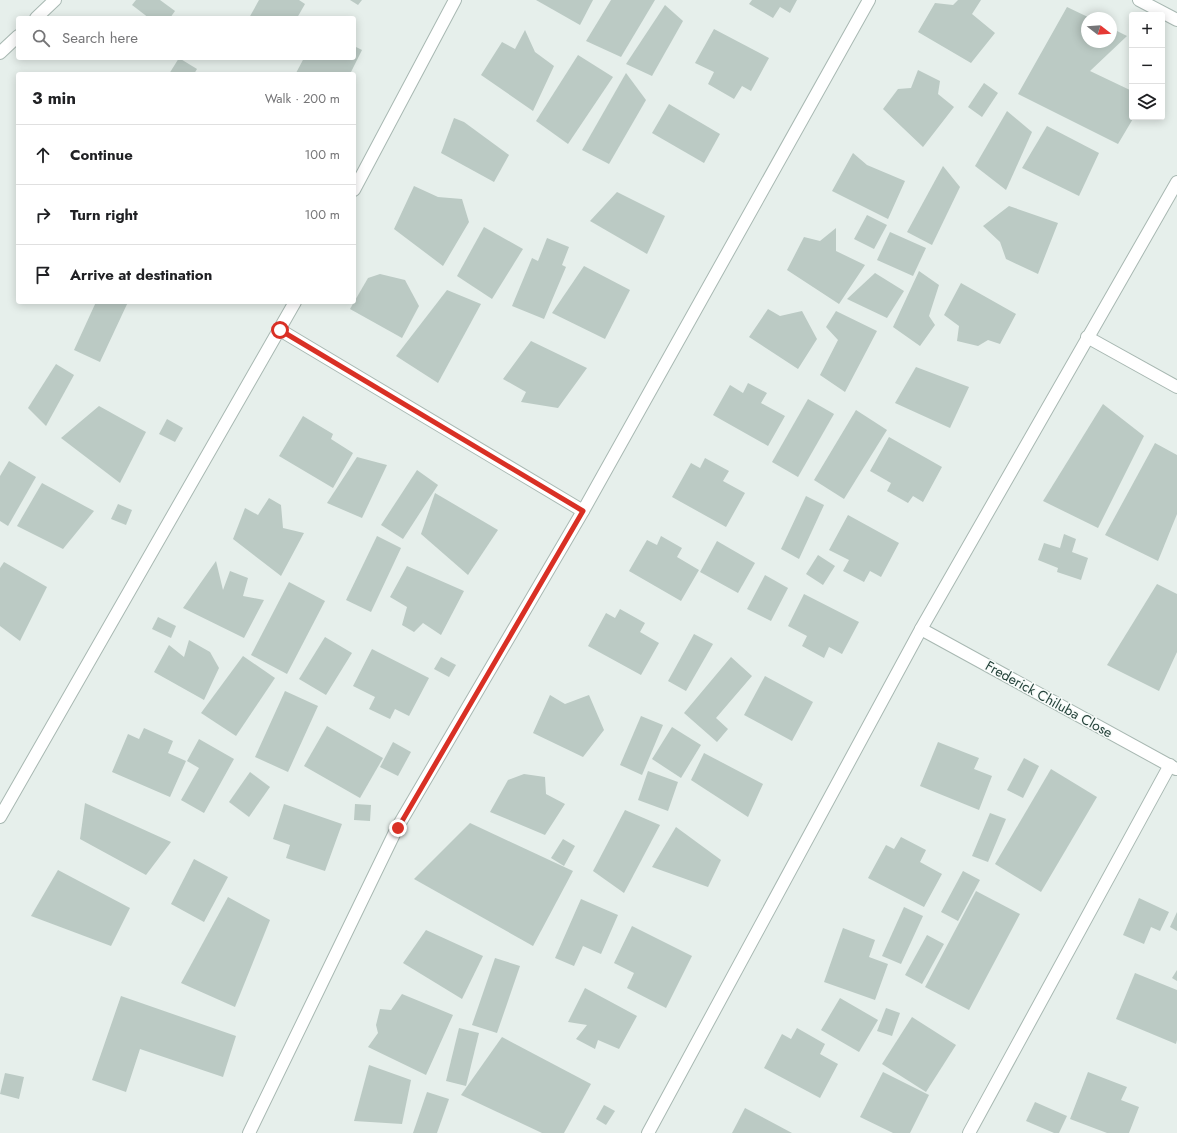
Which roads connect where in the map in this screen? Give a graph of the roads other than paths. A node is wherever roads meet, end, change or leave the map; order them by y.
1 (55, 0) edge
2 (455, 0) edge
3 (869, 0) edge
4 (1139, 0) edge
5 (38, 16) edge
6 (1177, 20) edge
7 (16, 38) edge
8 (0, 53) edge
9 (1177, 182) edge
10 (356, 186) edge
11 (293, 304) edge
12 (280, 330) junction
13 (1088, 337) junction
14 (1177, 387) edge
15 (583, 511) junction
16 (921, 629) junction
17 (1173, 767) edge
18 (0, 817) edge
19 (249, 1133) edge
20 (648, 1133) edge
21 (969, 1133) edge

1 - 5 street
2 - 10 street
3 - 15 street
4 - 6 street
7 - 8 street
9 - 13 street
11 - 12 street
12 - 15 street
12 - 18 street
13 - 14 street
13 - 16 street
15 - 19 street
16 - 17 street, Frederick Chiluba Close
16 - 20 street
17 - 21 street

